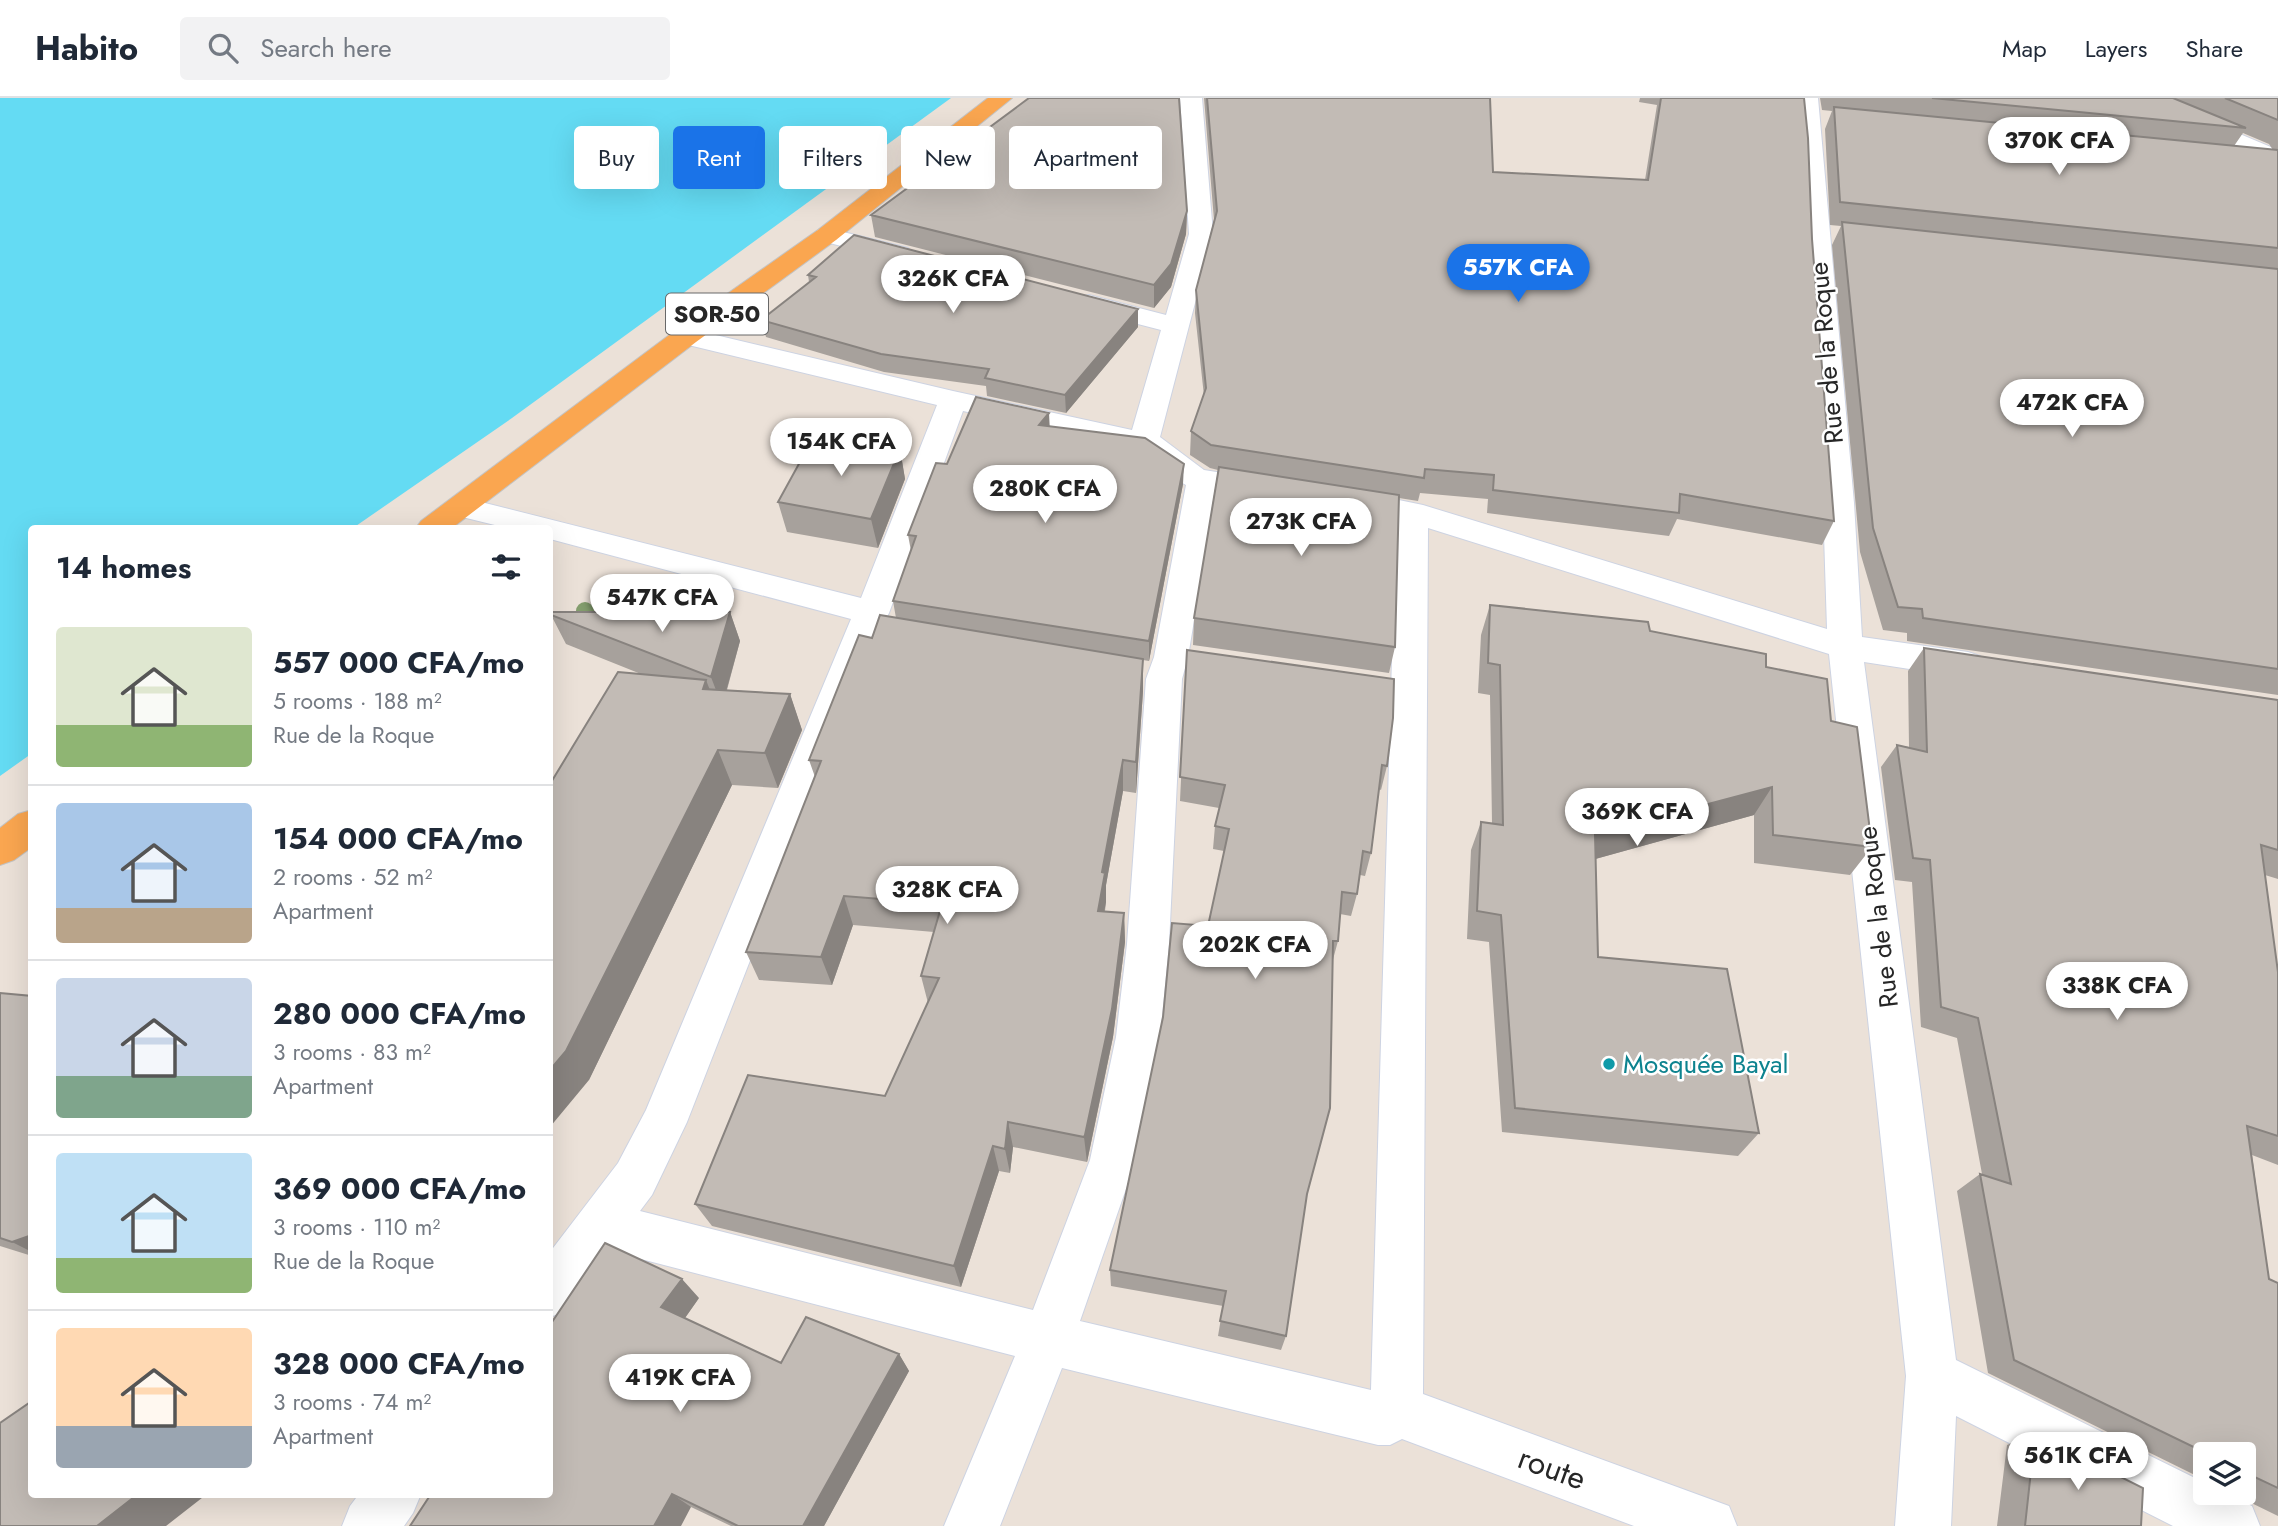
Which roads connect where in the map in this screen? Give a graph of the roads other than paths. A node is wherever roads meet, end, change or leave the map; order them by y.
1 (1001, 98) edge
2 (1191, 98) edge
3 (2136, 98) edge
4 (1818, 113) edge
5 (2278, 158) edge
6 (2223, 159) edge
7 (2278, 164) edge
8 (827, 235) junction
9 (921, 259) edge
10 (1068, 297) edge
11 (1175, 325) junction
12 (686, 336) junction
13 (953, 400) junction
14 (1144, 441) junction
15 (1202, 479) junction
16 (1294, 494) edge
17 (1359, 504) edge
18 (461, 507) junction
19 (1412, 512) junction
20 (436, 525) edge
21 (532, 525) edge
22 (553, 530) edge
23 (874, 625) junction
24 (1845, 647) junction
25 (1994, 669) edge
26 (28, 828) edge
27 (0, 849) edge
28 (601, 1224) junction
29 (553, 1288) edge
30 (1048, 1339) junction
31 (1933, 1376) junction
32 (1394, 1410) junction
33 (391, 1498) edge
34 (370, 1526) edge
35 (972, 1526) edge
36 (1709, 1526) edge
37 (1923, 1526) edge
38 (2232, 1526) edge

1 - 8 highway, SOR-50
2 - 11 street
3 - 5 street
4 - 24 street, Rue de la Roque
6 - 7 street
8 - 9 street
8 - 12 highway, SOR-50
10 - 11 street
11 - 14 street
12 - 13 street
12 - 18 highway, SOR-50
13 - 14 street
13 - 23 street
14 - 15 street
15 - 16 street
15 - 30 street
17 - 19 street
18 - 20 highway, SOR-50
18 - 21 street
19 - 24 street
19 - 32 street
22 - 23 street
23 - 28 street
24 - 25 street
24 - 31 street, Rue de la Roque
26 - 27 highway
28 - 29 street
28 - 30 street
30 - 32 street
30 - 35 street
31 - 37 street, Rue de la Roque
31 - 38 street
32 - 36 street, route
33 - 34 street

